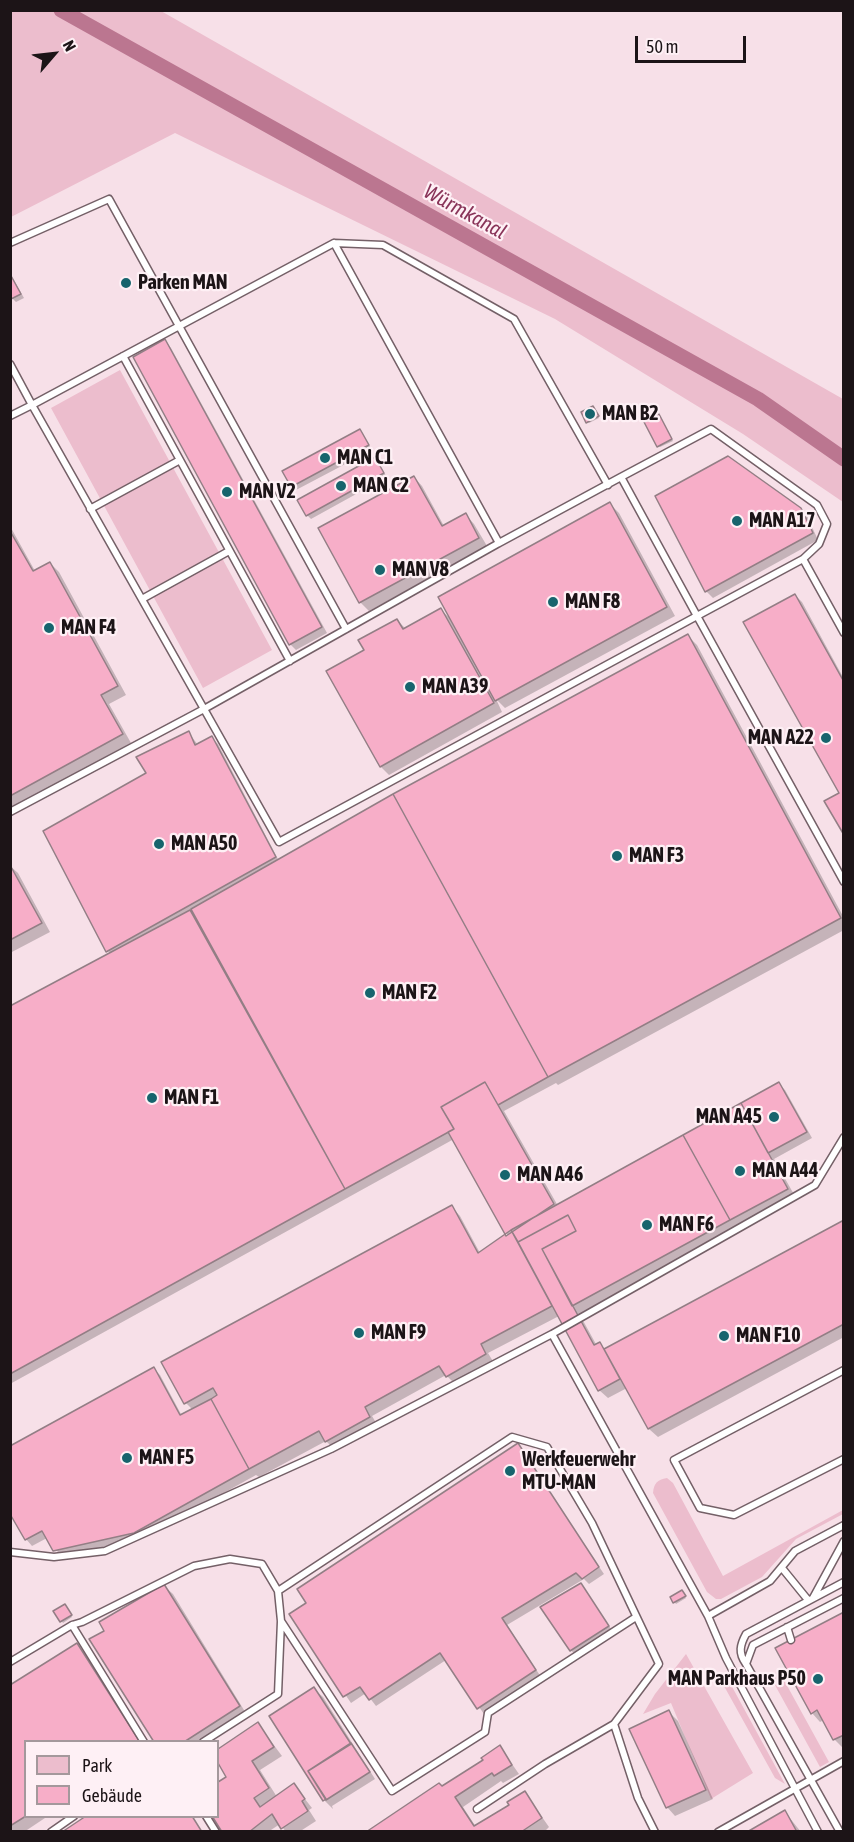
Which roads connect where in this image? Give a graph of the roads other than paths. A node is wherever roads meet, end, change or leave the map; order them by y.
1 (10, 243) edge
2 (334, 243) junction
3 (178, 326) junction
4 (123, 356) junction
5 (10, 364) edge
6 (32, 405) junction
7 (10, 416) edge
8 (180, 460) junction
9 (621, 477) junction
10 (608, 484) junction
11 (90, 508) junction
12 (498, 543) junction
13 (229, 551) junction
14 (803, 560) junction
15 (142, 599) junction
16 (697, 616) junction
17 (346, 629) junction
18 (843, 633) edge
19 (290, 661) junction
20 (204, 709) junction
21 (10, 812) edge
22 (843, 882) edge
23 (843, 1137) edge
24 (552, 1334) junction
25 (843, 1370) edge
26 (843, 1459) edge
27 (843, 1525) edge
28 (843, 1541) edge
29 (10, 1552) edge
30 (782, 1568) junction
31 (843, 1581) edge
32 (278, 1591) junction
33 (843, 1598) edge
34 (810, 1599) junction
35 (708, 1616) junction
36 (636, 1617) junction
37 (281, 1621) junction
38 (72, 1625) junction
39 (787, 1627) junction
40 (791, 1640) dead end
41 (10, 1662) edge
42 (746, 1664) junction
43 (614, 1724) junction
44 (143, 1740) edge
45 (206, 1740) edge
46 (843, 1761) edge
47 (811, 1779) junction
48 (795, 1788) junction
49 (477, 1809) dead end
50 (71, 1818) edge
51 (207, 1818) edge
52 (51, 1832) edge
53 (216, 1832) edge
54 (655, 1832) edge
55 (718, 1832) edge
56 (818, 1832) edge
57 (840, 1832) edge

1 - 3 lane
2 - 3 lane
2 - 10 lane
2 - 12 lane
3 - 4 lane
3 - 17 lane
4 - 6 lane
4 - 8 lane
5 - 6 lane
6 - 7 lane
6 - 11 lane
8 - 11 lane
8 - 13 lane
9 - 10 lane
9 - 14 lane
9 - 16 lane
10 - 12 lane
11 - 15 lane
12 - 17 lane
13 - 15 lane
13 - 19 lane
14 - 16 lane
14 - 18 lane
15 - 20 lane
16 - 20 lane
16 - 22 lane
17 - 19 lane
19 - 20 lane
20 - 21 lane
23 - 24 lane
24 - 29 lane
24 - 35 lane
25 - 26 lane
27 - 30 lane
28 - 34 lane
30 - 34 lane
30 - 35 lane
31 - 34 lane
32 - 36 lane
32 - 37 lane
32 - 38 lane
33 - 39 lane
34 - 42 lane
35 - 48 lane
36 - 37 lane
36 - 43 lane
37 - 45 lane
38 - 41 lane
38 - 44 lane
39 - 40 lane
39 - 42 lane
42 - 47 lane
43 - 49 lane
43 - 54 lane
46 - 47 lane
47 - 48 lane
47 - 57 lane
48 - 55 lane
48 - 56 lane
50 - 52 lane
51 - 53 lane

